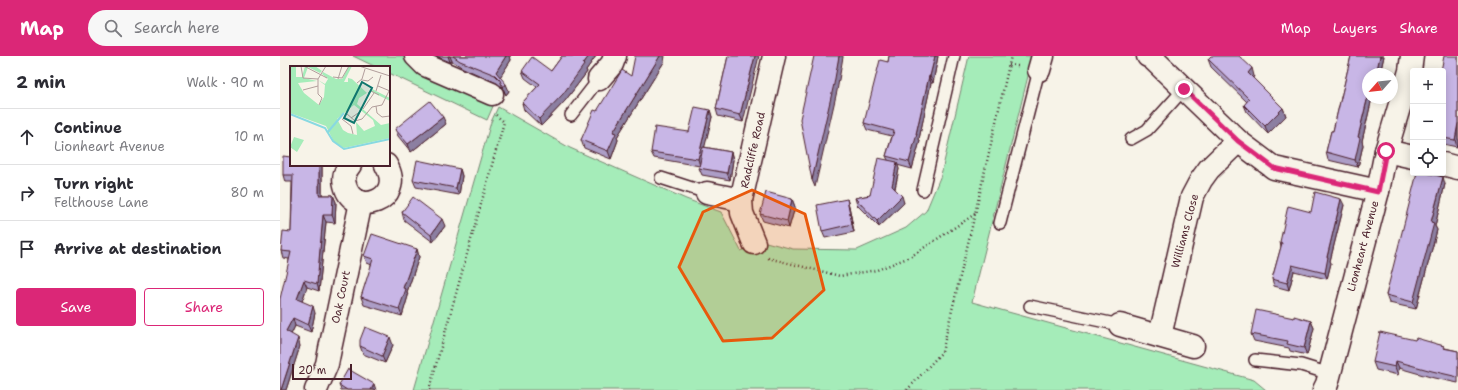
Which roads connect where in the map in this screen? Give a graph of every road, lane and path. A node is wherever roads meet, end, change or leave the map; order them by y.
1 (416, 56) edge
2 (615, 56) edge
3 (774, 56) edge
4 (954, 56) edge
5 (1011, 56) edge
6 (1148, 56) edge
7 (1412, 56) edge
8 (1041, 63) edge
9 (599, 79) joint
10 (1184, 89) junction
11 (493, 104) joint
12 (572, 115) dead end
13 (1131, 139) dead end
14 (1238, 141) junction
15 (1386, 151) junction
16 (1410, 157) edge
17 (1446, 165) edge
18 (349, 166) edge
19 (387, 166) edge
20 (1458, 168) edge
21 (661, 178) dead end
22 (922, 190) dead end
23 (1378, 192) junction
24 (707, 193) joint
25 (741, 200) junction
26 (361, 202) junction
27 (975, 214) junction
28 (1000, 223) dead end
29 (754, 243) joint
30 (1030, 306) dead end
31 (1120, 325) joint
32 (1160, 336) junction
33 (1193, 346) dead end
34 (1255, 360) dead end
35 (1327, 382) edge
36 (316, 390) edge
37 (430, 390) edge
38 (907, 390) edge

1 - 11 street
2 - 9 street
3 - 25 street, Radcliffe Road
4 - 22 lane
5 - 27 path
6 - 10 street
7 - 15 street, Lionheart Avenue
8 - 28 lane
9 - 12 lane
10 - 13 lane
10 - 14 street
11 - 37 path
14 - 23 street
14 - 32 street, Williams Close
15 - 16 street
15 - 23 street, Lionheart Avenue
17 - 20 street
18 - 26 street
19 - 26 street
21 - 24 lane
23 - 35 street, Lionheart Avenue
24 - 25 street
25 - 29 street, Radcliffe Road
26 - 36 street, Oak Court
27 - 29 path
27 - 38 path
30 - 31 lane
31 - 32 street
32 - 33 street
34 - 35 lane

